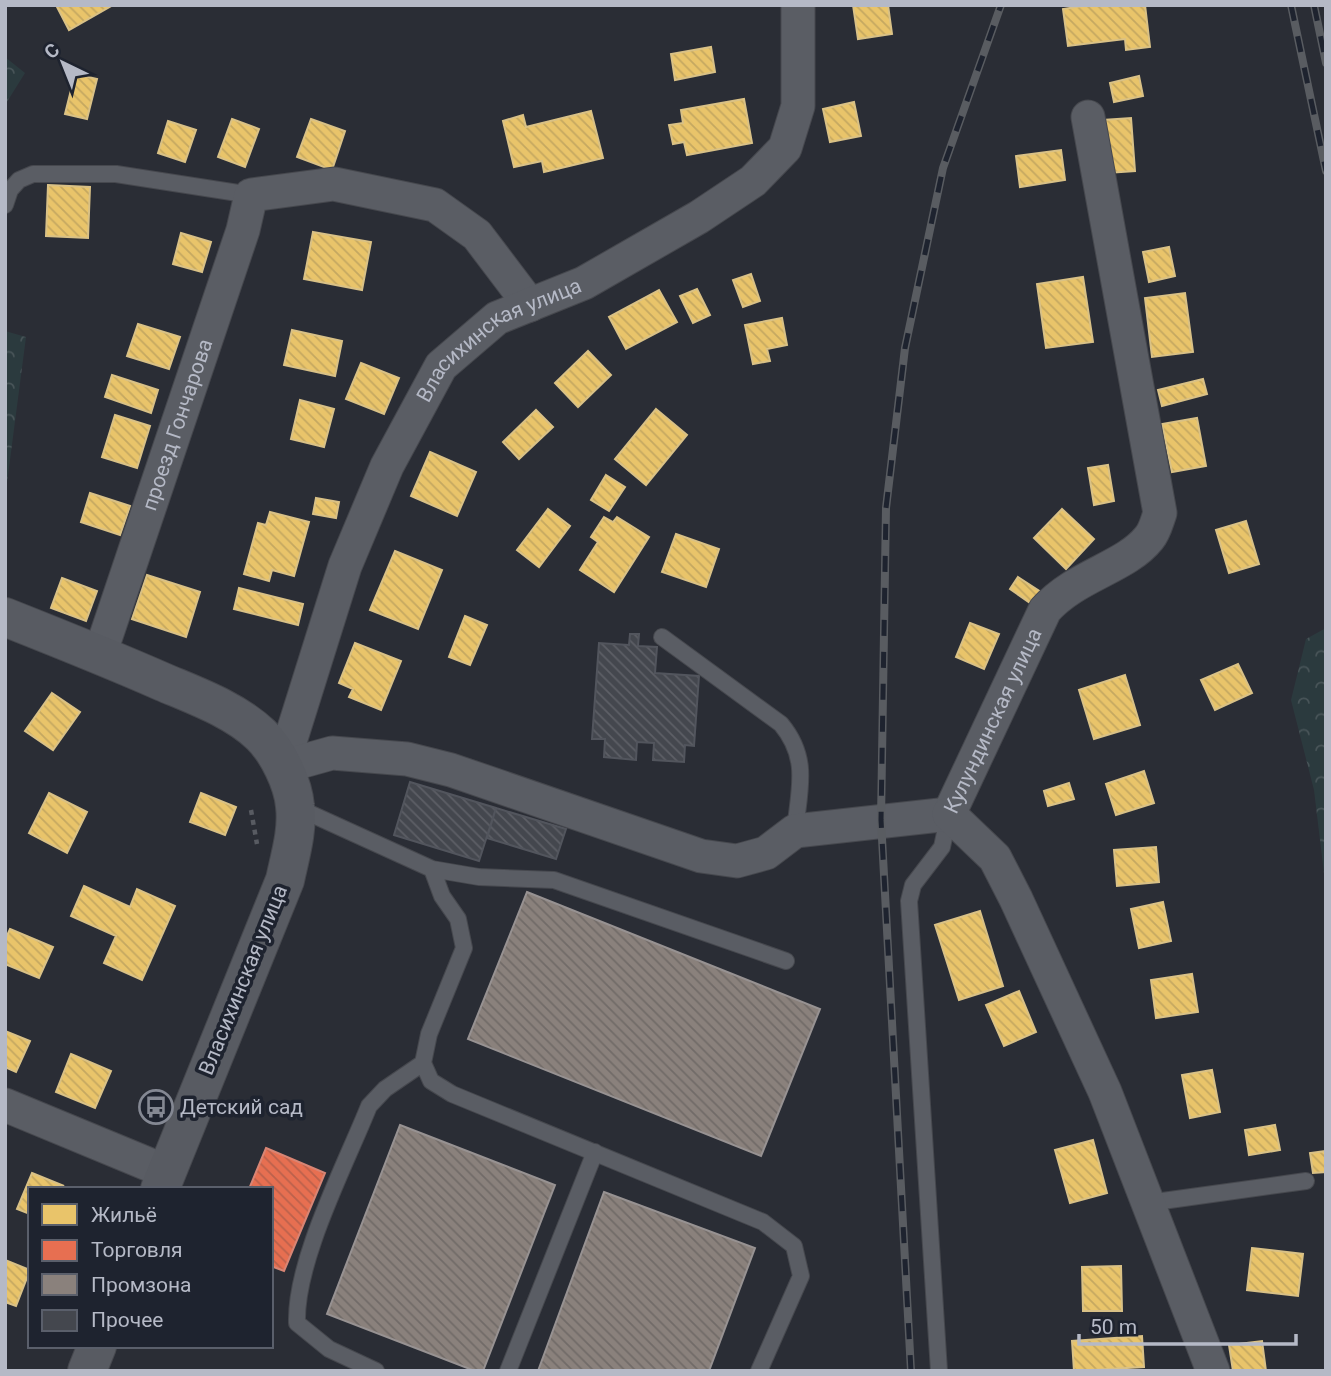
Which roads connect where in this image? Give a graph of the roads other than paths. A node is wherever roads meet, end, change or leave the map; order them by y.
1 (798, 5) edge
2 (1088, 117) dead end
3 (251, 195) junction
4 (5, 205) edge
5 (530, 304) junction
6 (5, 618) edge
7 (662, 636) dead end
8 (100, 654) junction
9 (282, 767) junction
10 (296, 807) junction
11 (949, 814) junction
12 (795, 831) junction
13 (432, 869) junction
14 (786, 961) dead end
15 (424, 1063) junction
16 (5, 1105) edge
17 (595, 1152) junction
18 (163, 1180) edge
19 (1306, 1181) dead end
20 (1148, 1203) junction
21 (96, 1348) edge
22 (87, 1371) edge
23 (376, 1371) edge
24 (508, 1371) edge
25 (759, 1371) edge
26 (939, 1371) edge
27 (1213, 1371) edge

1 - 5 street, Власихинская улица
2 - 11 street, Кулундинская улица
3 - 4 lane
3 - 5 street
3 - 8 street, проезд Гончарова
5 - 9 street, Власихинская улица
6 - 8 street, Власихинская улица
7 - 12 lane
8 - 9 street, Власихинская улица
9 - 10 street, Власихинская улица
9 - 12 street
10 - 13 lane
10 - 18 street, Власихинская улица
11 - 12 street
11 - 20 street, Кулундинская улица
11 - 26 lane
13 - 14 lane
13 - 15 lane
15 - 17 lane
15 - 23 lane
16 - 18 street
17 - 24 lane
17 - 25 lane
19 - 20 lane
20 - 27 street, Кулундинская улица
21 - 22 street

